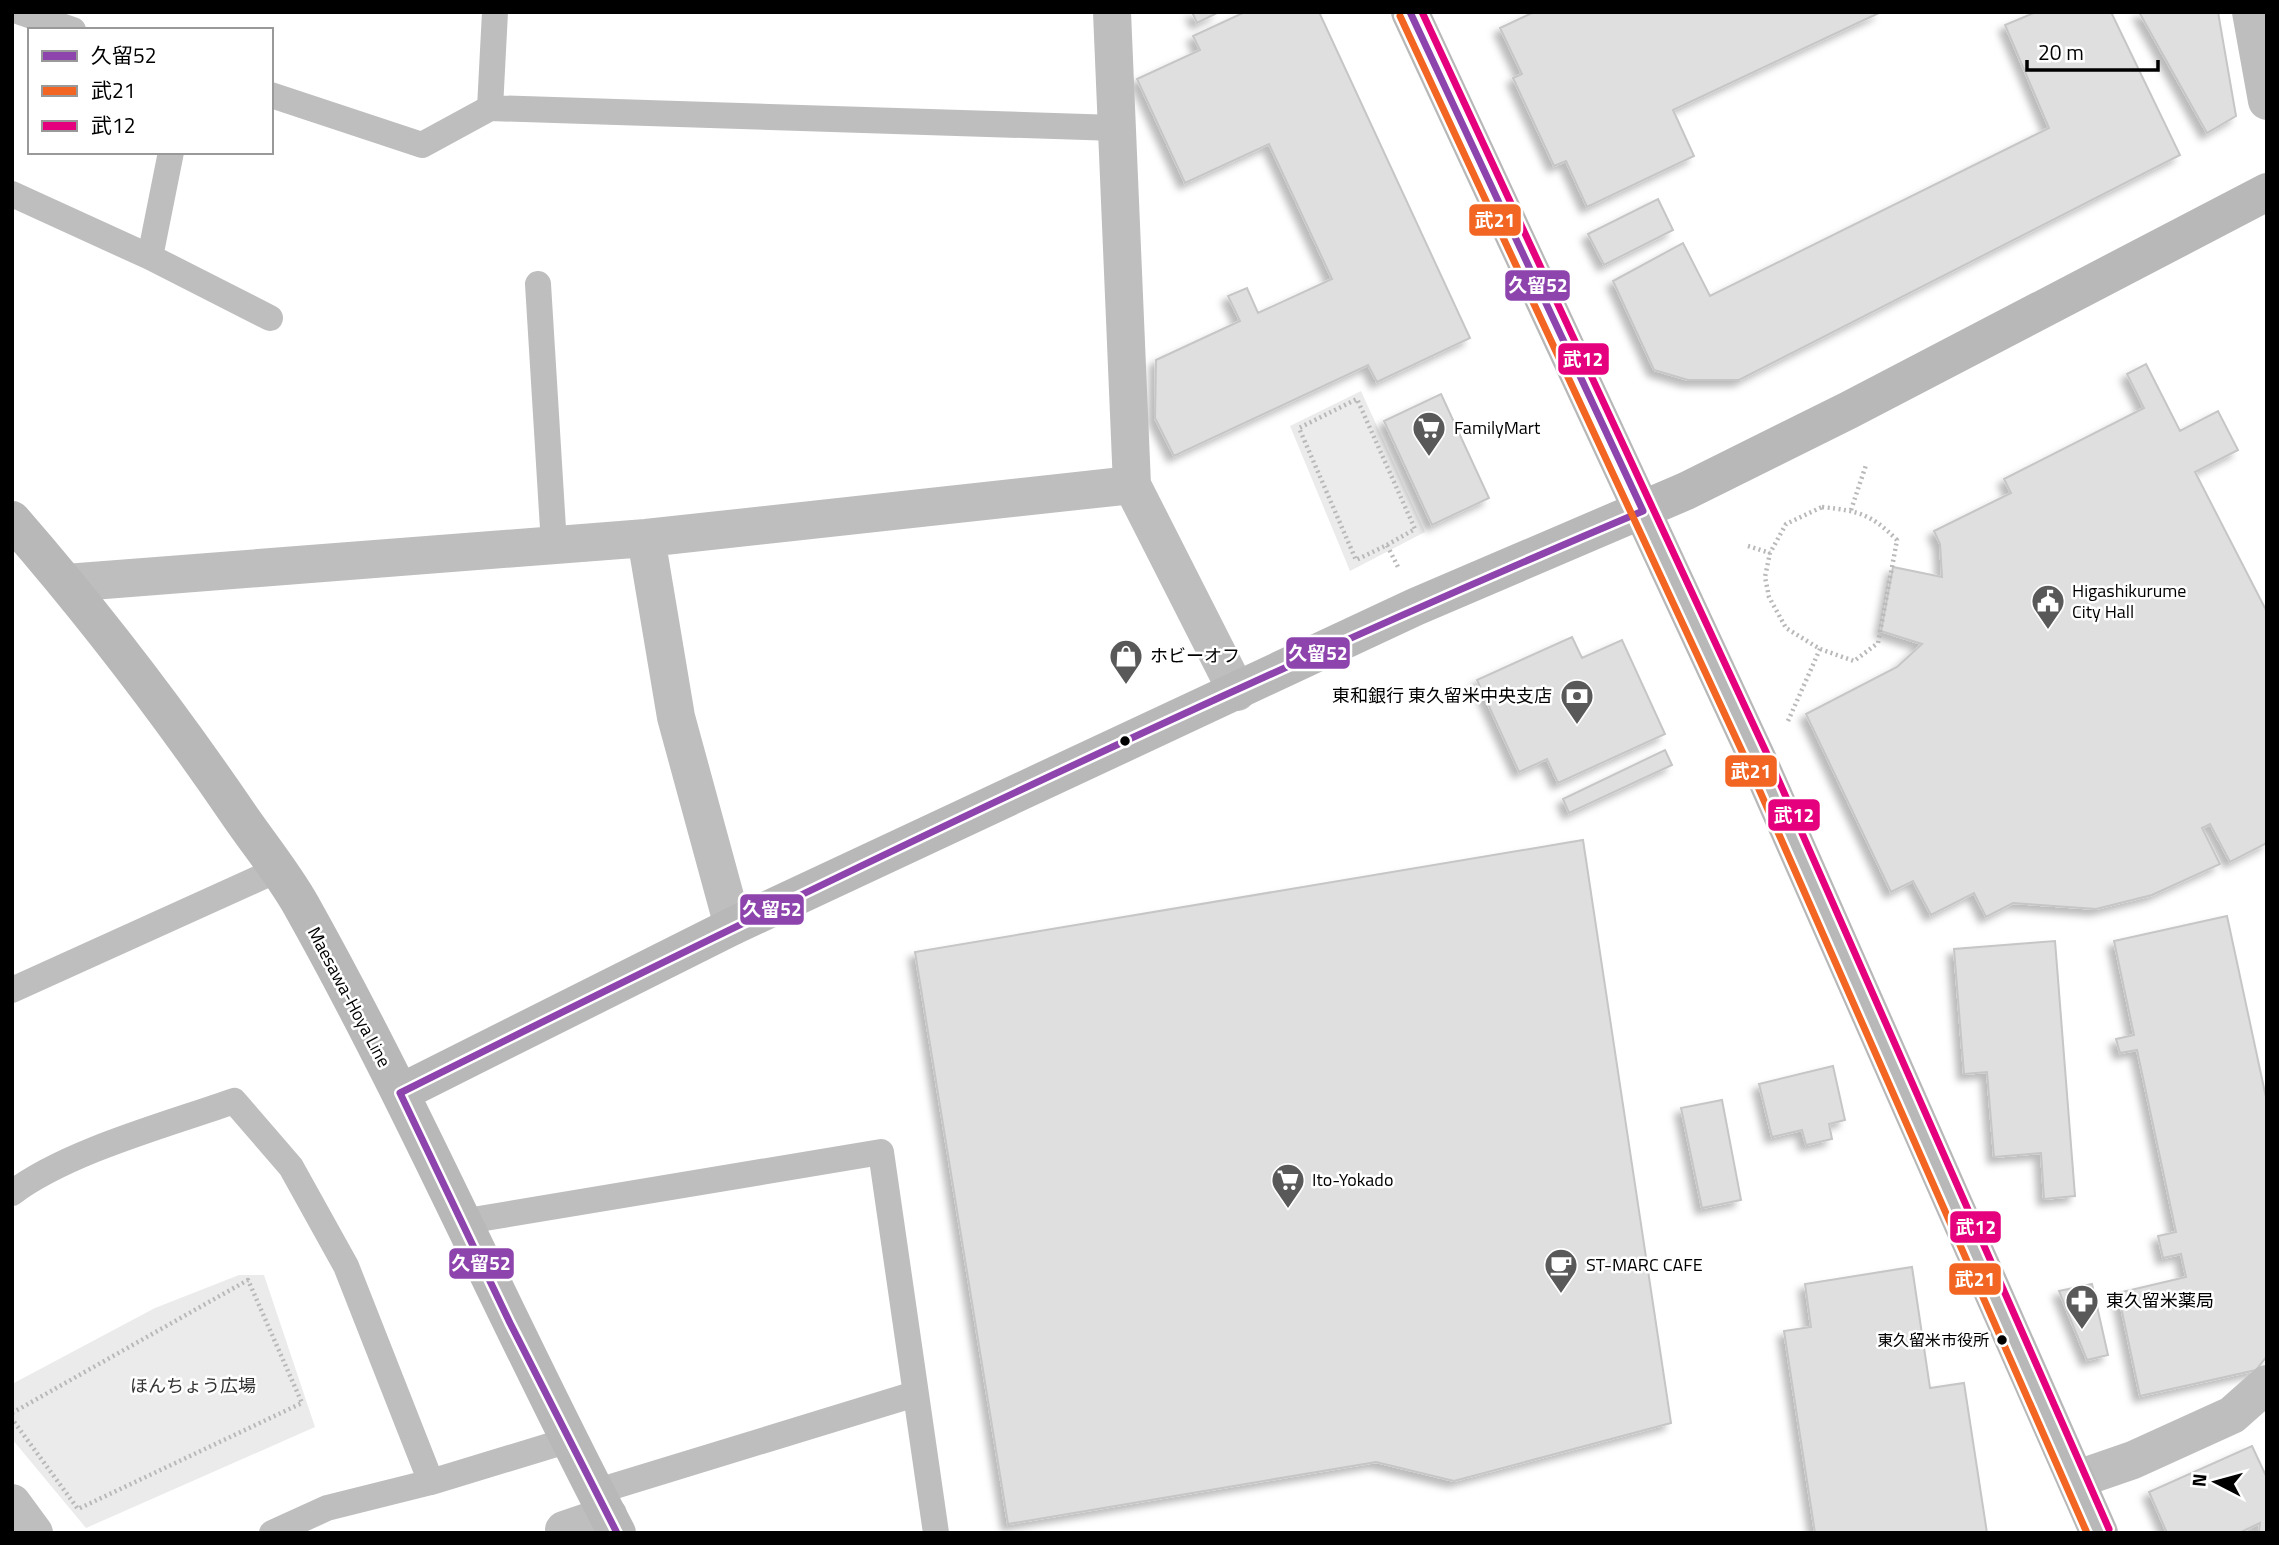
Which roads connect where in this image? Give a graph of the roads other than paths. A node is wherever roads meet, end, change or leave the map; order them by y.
1 (20, 12) edge
2 (495, 12) edge
3 (1112, 12) edge
4 (2251, 12) edge
5 (1412, 13) edge
6 (67, 28) edge
7 (273, 96) edge
8 (2267, 101) edge
9 (491, 108) junction
10 (1116, 128) junction
11 (171, 154) edge
12 (2267, 192) edge
13 (12, 194) edge
14 (150, 257) junction
15 (538, 284) dead end
16 (270, 318) dead end
17 (1132, 485) junction
18 (1643, 511) junction
19 (12, 520) edge
20 (646, 538) junction
21 (554, 545) junction
22 (66, 583) junction
23 (1237, 692) junction
24 (277, 870) junction
25 (733, 926) junction
26 (12, 990) edge
27 (400, 1093) junction
28 (12, 1193) edge
29 (461, 1222) junction
30 (2267, 1384) edge
31 (915, 1394) junction
32 (569, 1440) junction
33 (2078, 1479) junction
34 (431, 1482) junction
35 (607, 1513) edge
36 (272, 1533) edge
37 (565, 1533) edge
38 (936, 1533) edge
39 (2099, 1533) edge

1 - 6 lane
2 - 9 lane
3 - 10 street
4 - 8 street
5 - 18 main road
7 - 9 lane
9 - 10 lane
10 - 17 street
11 - 14 lane
12 - 18 main road
13 - 14 lane
14 - 16 lane
15 - 21 lane
17 - 20 street
17 - 23 street
18 - 23 main road
18 - 33 main road
19 - 22 main road, Maesawa-Hoya Line
20 - 21 street
20 - 25 street
21 - 22 street
22 - 24 main road, Maesawa-Hoya Line
23 - 25 main road
24 - 26 lane
24 - 27 main road, Maesawa-Hoya Line
25 - 27 main road
27 - 29 main road, Maesawa-Hoya Line
28 - 34 lane
29 - 31 lane
29 - 32 main road, Maesawa-Hoya Line
30 - 33 street
31 - 35 lane
31 - 38 lane
32 - 34 lane
32 - 35 main road, Maesawa-Hoya Line
33 - 39 main road
34 - 36 lane
35 - 37 street

